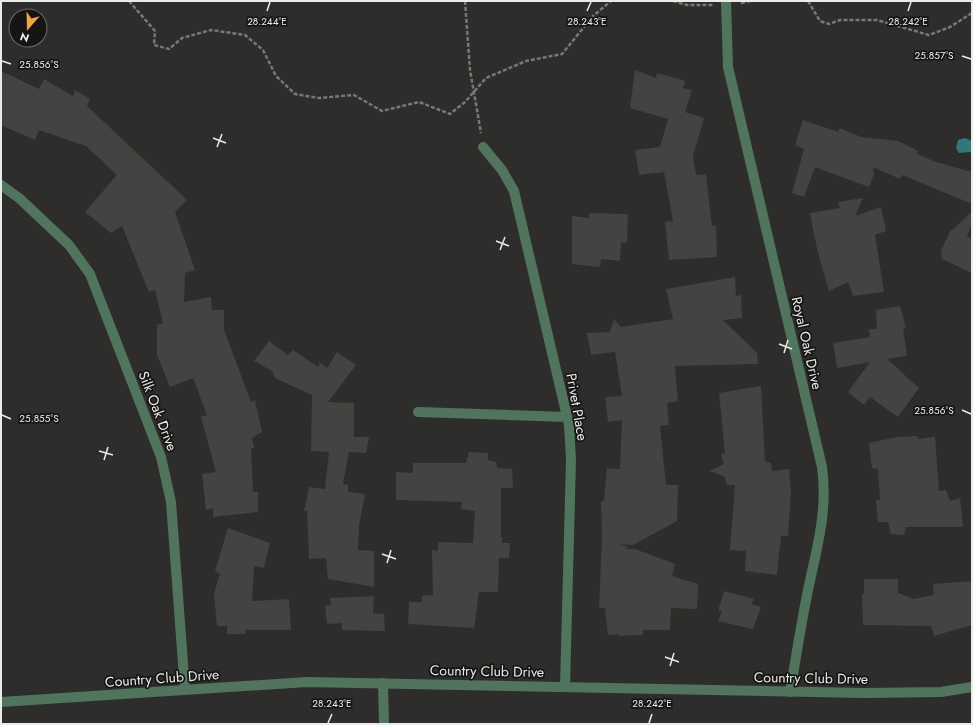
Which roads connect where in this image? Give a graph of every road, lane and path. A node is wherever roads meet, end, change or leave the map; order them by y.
1 (129, 1) edge
2 (465, 1) edge
3 (612, 1) edge
4 (687, 1) edge
5 (726, 1) edge
6 (808, 1) edge
7 (687, 5) dead end
8 (972, 13) edge
9 (475, 91) junction
10 (483, 148) joint
11 (1, 185) edge
12 (418, 412) dead end
13 (567, 416) junction
14 (383, 683) junction
15 (564, 687) junction
16 (972, 687) edge
17 (185, 690) junction
18 (790, 692) junction
19 (1, 702) edge
20 (384, 724) edge

1 - 9 path
2 - 9 path
3 - 9 path
4 - 7 path
5 - 18 street, Royal Oak Drive
6 - 8 path
9 - 10 path
10 - 13 street, Privet Place
11 - 17 street, Silk Oak Drive
12 - 13 street
13 - 15 street, Privet Place
14 - 15 street, Country Club Drive
14 - 17 street, Country Club Drive
14 - 20 street
15 - 18 street, Country Club Drive
16 - 18 street, Country Club Drive
17 - 19 street, Country Club Drive

